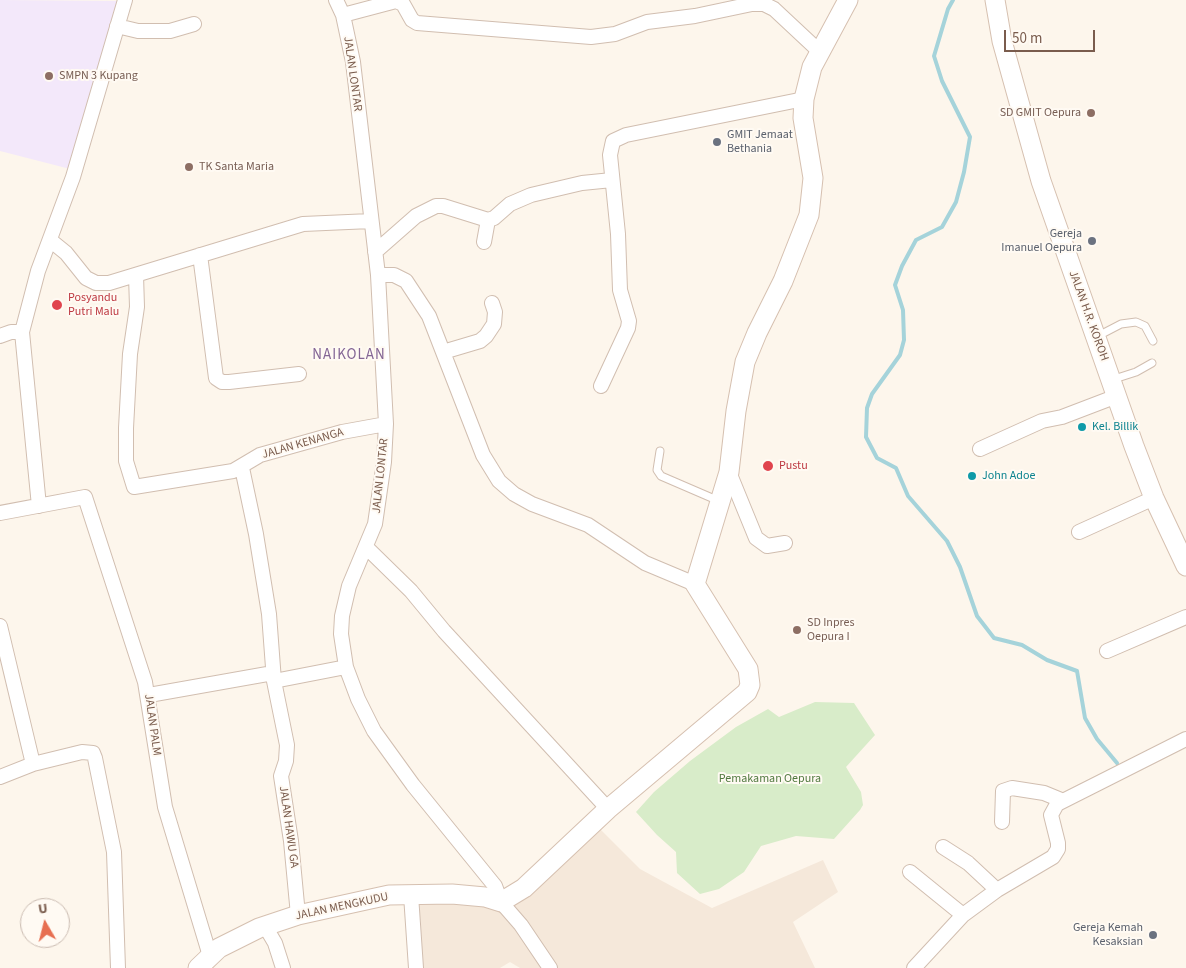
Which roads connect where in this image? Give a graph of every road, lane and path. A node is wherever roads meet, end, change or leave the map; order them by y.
1 (125, 0) edge
2 (336, 0) edge
3 (848, 0) edge
4 (995, 0) edge
5 (751, 2) edge
6 (343, 15) junction
7 (194, 24) dead end
8 (117, 26) junction
9 (820, 52) junction
10 (804, 99) junction
11 (612, 180) junction
12 (372, 220) junction
13 (488, 220) junction
14 (50, 240) junction
15 (484, 242) dead end
16 (375, 252) junction
17 (200, 255) junction
18 (378, 275) junction
19 (136, 276) junction
20 (492, 303) dead end
21 (22, 332) junction
22 (0, 336) edge
23 (1096, 337) junction
24 (1152, 341) dead end
25 (443, 352) junction
26 (1152, 363) dead end
27 (299, 374) dead end
28 (601, 386) dead end
29 (1114, 388) junction
30 (386, 424) junction
31 (980, 449) dead end
32 (660, 451) dead end
33 (242, 468) junction
34 (729, 472) junction
35 (1154, 498) junction
36 (721, 502) junction
37 (39, 506) junction
38 (0, 513) edge
39 (1079, 532) dead end
40 (786, 543) dead end
41 (366, 547) junction
42 (1186, 566) edge
43 (695, 584) junction
44 (1186, 616) edge
45 (0, 626) edge
46 (1107, 652) dead end
47 (346, 667) junction
48 (273, 677) junction
49 (148, 695) junction
50 (1186, 739) edge
51 (33, 764) junction
52 (0, 777) edge
53 (1062, 800) junction
54 (608, 809) junction
55 (1002, 822) dead end
56 (943, 847) dead end
57 (910, 872) dead end
58 (998, 890) junction
59 (411, 895) junction
60 (501, 902) junction
61 (298, 915) junction
62 (963, 915) junction
63 (265, 926) junction
64 (204, 962) edge
65 (118, 968) edge
66 (283, 968) edge
67 (416, 968) edge
68 (550, 968) edge
69 (914, 968) edge

1 - 8 street
2 - 6 street, JALAN LONTAR
3 - 9 street
4 - 23 street, JALAN H.R. KOROH
5 - 6 street
5 - 9 street
6 - 12 street, JALAN LONTAR
7 - 8 street
8 - 14 street
9 - 10 street
10 - 11 street
10 - 34 street
11 - 13 street
11 - 28 street
12 - 16 street, JALAN LONTAR
12 - 17 street
13 - 15 street
13 - 16 street
14 - 19 street
14 - 21 street
16 - 18 street, JALAN LONTAR
17 - 19 street
17 - 27 street
18 - 25 street
18 - 30 street, JALAN LONTAR
19 - 33 street, JALAN KENANGA
20 - 25 street
21 - 22 street
21 - 37 street
23 - 24 lane
23 - 29 street, JALAN H.R. KOROH
25 - 43 street
26 - 29 lane
29 - 31 street
29 - 35 street, JALAN H.R. KOROH
30 - 33 street, JALAN KENANGA
30 - 41 street, JALAN LONTAR
32 - 36 lane
33 - 48 street, JALAN HAWU GA
34 - 36 street
34 - 40 street
35 - 39 street
35 - 42 street, JALAN H.R. KOROH
36 - 43 street
37 - 38 street
37 - 49 street, JALAN PALM
41 - 47 street, JALAN LONTAR
41 - 54 street
43 - 54 street
44 - 46 street
45 - 51 street
47 - 48 street
47 - 60 street, JALAN LONTAR
48 - 49 street
48 - 61 street, JALAN HAWU GA
49 - 64 street, JALAN PALM
50 - 53 street
51 - 52 street
51 - 65 street
53 - 55 street
53 - 58 street
54 - 60 street
56 - 58 street
57 - 62 street
58 - 62 street
59 - 60 street, JALAN MENGKUDU
59 - 61 street, JALAN MENGKUDU
59 - 67 street
60 - 68 street, JALAN LONTAR
61 - 63 street, JALAN MENGKUDU
62 - 69 street
63 - 64 street, JALAN MENGKUDU
63 - 66 street

